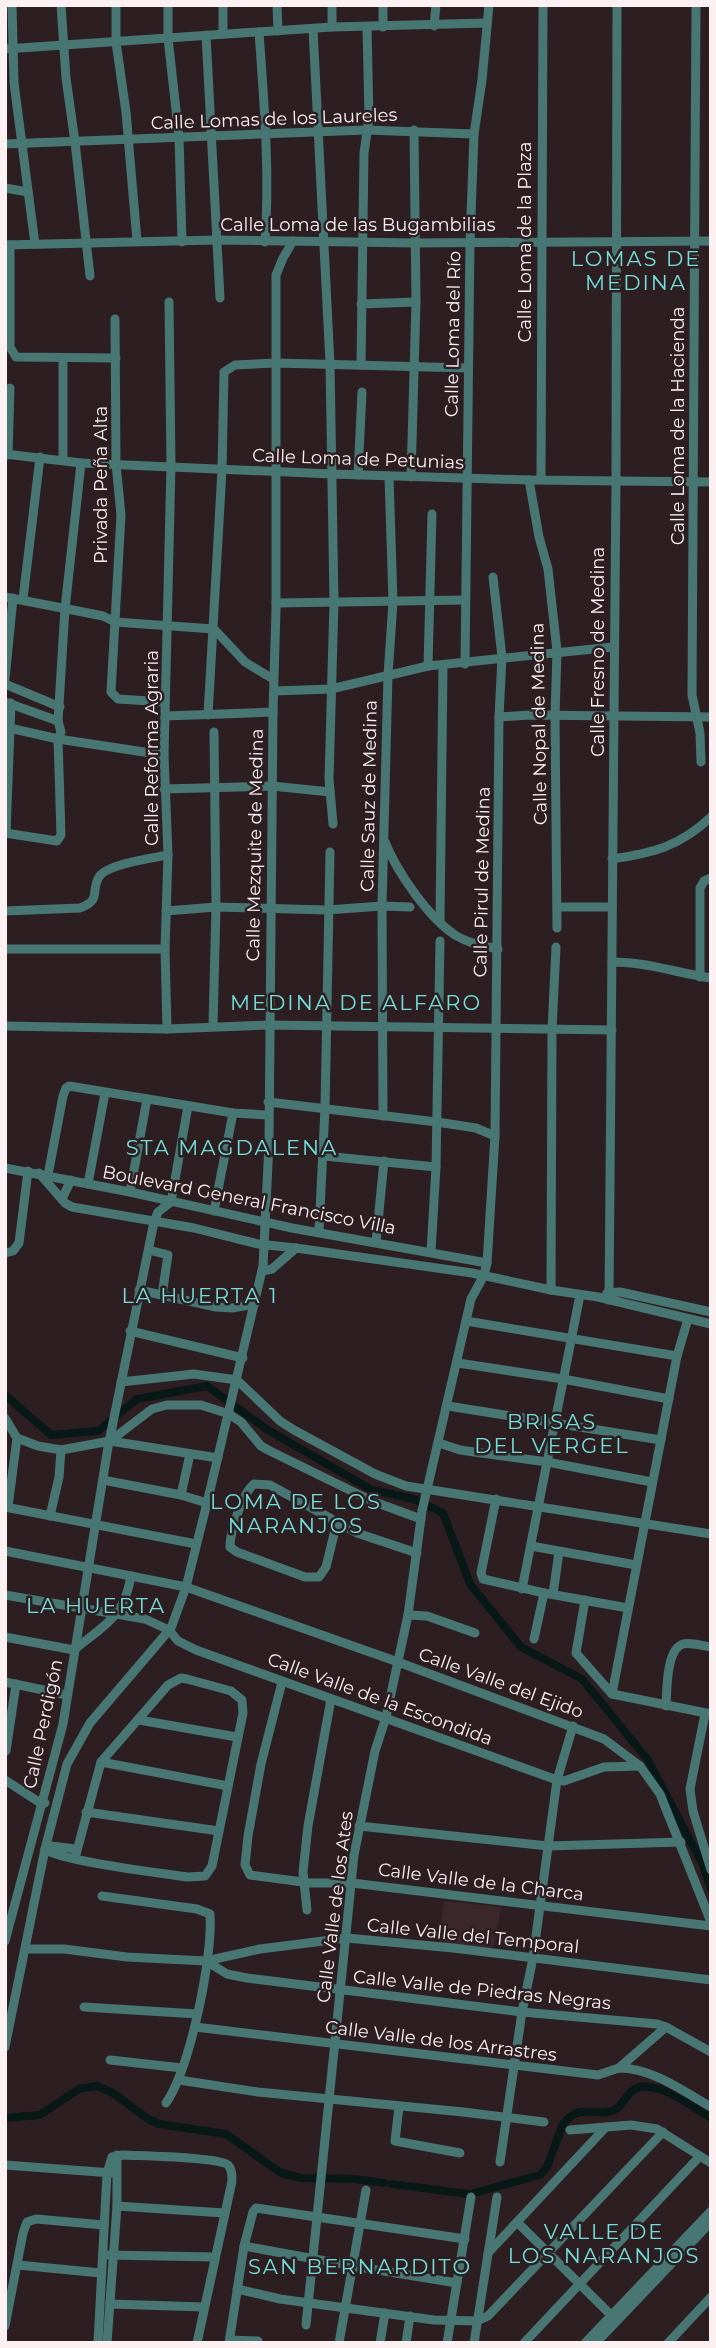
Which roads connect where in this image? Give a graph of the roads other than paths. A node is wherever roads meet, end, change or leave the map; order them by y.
1 (12, 5) edge
2 (61, 5) edge
3 (116, 5) edge
4 (168, 5) edge
5 (223, 5) edge
6 (277, 5) edge
7 (332, 5) edge
8 (383, 5) edge
9 (436, 5) edge
10 (489, 5) edge
11 (542, 5) edge
12 (617, 5) edge
13 (696, 5) edge
14 (487, 23) junction
15 (434, 26) junction
16 (332, 27) junction
17 (367, 27) junction
18 (383, 27) junction
19 (313, 29) junction
20 (278, 31) junction
21 (259, 32) junction
22 (223, 34) junction
23 (206, 35) junction
24 (168, 38) junction
25 (116, 42) junction
26 (63, 46) junction
27 (9, 49) edge
28 (366, 130) junction
29 (414, 130) junction
30 (319, 133) junction
31 (474, 134) junction
32 (212, 135) junction
33 (266, 135) junction
34 (180, 137) junction
35 (129, 140) junction
36 (75, 142) junction
37 (5, 144) edge
38 (21, 144) junction
39 (5, 188) edge
40 (28, 192) junction
41 (216, 240) junction
42 (137, 241) junction
43 (323, 241) junction
44 (541, 241) junction
45 (694, 241) junction
46 (711, 241) edge
47 (182, 242) junction
48 (265, 242) junction
49 (293, 242) junction
50 (363, 242) junction
51 (86, 243) junction
52 (416, 243) junction
53 (470, 243) junction
54 (616, 243) junction
55 (35, 244) junction
56 (8, 245) edge
57 (90, 276) dead end
58 (220, 298) dead end
59 (169, 302) dead end
60 (416, 302) junction
61 (361, 304) junction
62 (115, 319) dead end
63 (8, 347) edge
64 (116, 358) junction
65 (63, 359) junction
66 (276, 363) junction
67 (330, 363) junction
68 (361, 365) junction
69 (415, 366) junction
70 (468, 368) junction
71 (10, 388) dead end
72 (362, 392) dead end
73 (7, 455) edge
74 (40, 457) junction
75 (63, 460) junction
76 (80, 463) junction
77 (117, 464) junction
78 (171, 466) junction
79 (222, 470) junction
80 (276, 472) junction
81 (331, 474) junction
82 (358, 475) junction
83 (389, 476) junction
84 (411, 477) junction
85 (466, 478) junction
86 (541, 478) junction
87 (529, 480) junction
88 (616, 481) junction
89 (695, 482) junction
90 (711, 482) edge
91 (432, 514) dead end
92 (493, 578) dead end
93 (14, 598) edge
94 (465, 600) junction
95 (334, 602) junction
96 (393, 602) junction
97 (431, 602) junction
98 (276, 603) junction
99 (65, 609) junction
100 (115, 622) junction
101 (167, 627) junction
102 (214, 629) junction
103 (613, 647) junction
104 (557, 651) junction
105 (502, 657) junction
106 (465, 664) junction
107 (428, 666) junction
108 (443, 666) junction
109 (388, 675) junction
110 (5, 679) edge
111 (273, 679) junction
112 (5, 684) edge
113 (331, 689) junction
114 (274, 691) junction
115 (8, 702) edge
116 (164, 702) junction
117 (60, 707) junction
118 (272, 712) junction
119 (208, 715) junction
120 (164, 716) junction
121 (555, 716) junction
122 (614, 716) junction
123 (499, 717) junction
124 (695, 717) junction
125 (711, 717) edge
126 (58, 721) junction
127 (7, 727) edge
128 (214, 732) dead end
129 (58, 739) junction
130 (164, 755) junction
131 (701, 762) dead end
132 (272, 786) junction
133 (216, 788) junction
134 (164, 789) junction
135 (330, 792) junction
136 (711, 817) edge
137 (332, 824) dead end
138 (6, 833) edge
139 (384, 839) junction
140 (330, 852) dead end
141 (168, 855) junction
142 (612, 859) junction
143 (707, 879) edge
144 (382, 906) junction
145 (216, 907) junction
146 (410, 907) dead end
147 (558, 907) junction
148 (612, 907) junction
149 (271, 908) junction
150 (327, 910) junction
151 (5, 911) edge
152 (166, 911) junction
153 (440, 921) junction
154 (557, 928) dead end
155 (440, 941) dead end
156 (556, 947) dead end
157 (498, 949) junction
158 (5, 950) edge
159 (165, 950) junction
160 (612, 962) junction
161 (706, 978) edge
162 (269, 1025) junction
163 (5, 1026) edge
164 (213, 1026) junction
165 (325, 1027) junction
166 (383, 1027) junction
167 (440, 1028) junction
168 (496, 1028) junction
169 (167, 1029) junction
170 (552, 1030) junction
171 (612, 1030) junction
172 (105, 1093) junction
173 (147, 1100) junction
174 (268, 1102) junction
175 (188, 1106) junction
176 (325, 1108) junction
177 (233, 1113) junction
178 (268, 1115) junction
179 (383, 1116) junction
180 (437, 1122) junction
181 (495, 1136) junction
182 (324, 1156) junction
183 (384, 1161) junction
184 (436, 1167) junction
185 (5, 1168) edge
186 (28, 1171) junction
187 (43, 1174) junction
188 (71, 1180) junction
189 (88, 1184) junction
190 (130, 1192) junction
191 (62, 1199) junction
192 (171, 1202) junction
193 (214, 1210) junction
194 (265, 1221) junction
195 (154, 1222) junction
196 (292, 1228) junction
197 (319, 1231) junction
198 (376, 1242) junction
199 (264, 1244) junction
200 (291, 1247) junction
201 (149, 1250) junction
202 (431, 1252) junction
203 (5, 1253) edge
204 (487, 1263) junction
205 (262, 1271) junction
206 (484, 1275) junction
207 (139, 1290) junction
208 (551, 1290) junction
209 (162, 1295) junction
210 (580, 1295) junction
211 (609, 1296) junction
212 (255, 1304) junction
213 (711, 1312) edge
214 (688, 1319) junction
215 (467, 1321) junction
216 (711, 1324) edge
217 (130, 1331) junction
218 (573, 1340) junction
219 (677, 1356) junction
220 (243, 1358) junction
221 (458, 1363) junction
222 (564, 1379) junction
223 (121, 1382) junction
224 (236, 1383) junction
225 (669, 1399) junction
226 (447, 1406) junction
227 (229, 1411) junction
228 (5, 1418) edge
229 (555, 1422) junction
230 (661, 1440) junction
231 (110, 1441) junction
232 (17, 1442) junction
233 (439, 1443) junction
234 (5, 1446) edge
235 (61, 1450) junction
236 (190, 1454) junction
237 (218, 1458) junction
238 (547, 1462) junction
239 (103, 1480) junction
240 (652, 1482) junction
241 (427, 1494) junction
242 (181, 1495) junction
243 (496, 1499) junction
244 (207, 1503) junction
245 (539, 1506) junction
246 (7, 1507) edge
247 (422, 1515) junction
248 (50, 1516) junction
249 (337, 1522) junction
250 (94, 1524) junction
251 (644, 1524) junction
252 (711, 1534) edge
253 (196, 1544) junction
254 (531, 1546) junction
255 (5, 1551) edge
256 (559, 1552) junction
257 (417, 1553) junction
258 (636, 1565) junction
259 (88, 1567) junction
260 (131, 1576) junction
261 (186, 1587) junction
262 (522, 1589) junction
263 (549, 1594) junction
264 (5, 1595) edge
265 (584, 1600) junction
266 (81, 1608) junction
267 (628, 1608) junction
268 (118, 1614) junction
269 (408, 1615) junction
270 (169, 1630) junction
271 (475, 1633) dead end
272 (5, 1637) edge
273 (534, 1639) dead end
274 (711, 1647) edge
275 (74, 1650) junction
276 (398, 1662) junction
277 (5, 1682) edge
278 (282, 1682) junction
279 (16, 1684) junction
280 (612, 1694) junction
281 (67, 1695) junction
282 (331, 1699) junction
283 (666, 1706) junction
284 (708, 1714) edge
285 (386, 1717) junction
286 (139, 1720) junction
287 (573, 1726) junction
288 (237, 1737) junction
289 (6, 1751) edge
290 (101, 1762) junction
291 (640, 1766) junction
292 (5, 1780) edge
293 (557, 1780) junction
294 (228, 1786) junction
295 (42, 1804) junction
296 (54, 1811) junction
297 (86, 1812) junction
298 (359, 1826) junction
299 (219, 1831) junction
300 (681, 1842) junction
301 (548, 1846) junction
302 (708, 1846) edge
303 (45, 1849) junction
304 (76, 1854) junction
305 (711, 1870) edge
306 (305, 1882) junction
307 (352, 1883) junction
308 (102, 1896) dead end
309 (540, 1905) junction
310 (307, 1910) dead end
311 (710, 1921) edge
312 (347, 1938) junction
313 (5, 1941) edge
314 (24, 1949) junction
315 (533, 1958) junction
316 (206, 1961) junction
317 (711, 1980) edge
318 (340, 1990) junction
319 (84, 2007) dead end
320 (522, 2012) junction
321 (197, 2014) junction
322 (195, 2027) junction
323 (666, 2027) junction
324 (334, 2043) junction
325 (5, 2047) edge
326 (711, 2052) edge
327 (110, 2060) dead end
328 (514, 2065) junction
329 (182, 2068) junction
330 (619, 2068) junction
331 (179, 2080) junction
332 (328, 2098) junction
333 (169, 2099) dead end
334 (399, 2107) junction
335 (711, 2107) edge
336 (507, 2117) junction
337 (544, 2122) dead end
338 (606, 2127) junction
339 (570, 2130) dead end
340 (663, 2132) junction
341 (460, 2152) dead end
342 (115, 2156) junction
343 (700, 2156) junction
344 (500, 2162) dead end
345 (711, 2162) edge
346 (5, 2165) edge
347 (107, 2173) junction
348 (118, 2174) junction
349 (366, 2190) dead end
350 (471, 2197) dead end
351 (497, 2197) dead end
352 (117, 2206) junction
353 (711, 2211) edge
354 (224, 2213) junction
355 (317, 2218) junction
356 (517, 2222) junction
357 (711, 2222) edge
358 (104, 2225) junction
359 (360, 2225) junction
360 (465, 2239) junction
361 (244, 2246) junction
362 (488, 2253) junction
363 (547, 2253) junction
364 (108, 2255) junction
365 (214, 2258) junction
366 (314, 2258) junction
367 (18, 2265) junction
368 (353, 2266) junction
369 (101, 2273) junction
370 (457, 2283) junction
371 (580, 2285) junction
372 (237, 2290) junction
373 (711, 2297) edge
374 (309, 2301) junction
375 (110, 2304) junction
376 (204, 2307) junction
377 (344, 2307) junction
378 (385, 2313) junction
379 (410, 2316) junction
380 (614, 2318) junction
381 (450, 2321) junction
382 (477, 2321) junction
383 (306, 2325) dead end
384 (5, 2326) edge
385 (230, 2341) edge
386 (258, 2341) edge
387 (97, 2343) edge
388 (107, 2343) edge
389 (197, 2343) edge
390 (339, 2343) edge
391 (380, 2343) edge
392 (406, 2343) edge
393 (447, 2343) edge
394 (474, 2343) edge
395 (524, 2343) edge
396 (585, 2343) edge
397 (596, 2343) edge
398 (668, 2343) edge

1 - 27 street
2 - 26 street
3 - 25 street
4 - 24 street
5 - 22 street
6 - 20 street
7 - 16 street
8 - 18 street
9 - 15 street
10 - 14 street, Calle Loma del Río
11 - 44 street, Calle Loma de la Plaza
12 - 54 street, Calle Fresno de Medina
13 - 45 street, Calle Loma de la Hacienda
14 - 15 street
14 - 31 street, Calle Loma del Río
15 - 18 street
16 - 17 street
16 - 19 street
17 - 18 street
17 - 28 street
19 - 20 street
19 - 30 street
20 - 21 street
21 - 22 street
21 - 33 street
22 - 23 street
23 - 24 street
23 - 32 street
24 - 25 street
24 - 34 street
25 - 26 street
25 - 35 street
26 - 27 street
26 - 36 street
27 - 38 street
28 - 29 street, Calle Lomas de los Laureles
28 - 30 street, Calle Lomas de los Laureles
28 - 50 street
29 - 31 street, Calle Lomas de los Laureles
29 - 52 street
30 - 33 street, Calle Lomas de los Laureles
30 - 43 street
31 - 53 street, Calle Loma del Río
32 - 33 street, Calle Lomas de los Laureles
32 - 34 street, Calle Lomas de los Laureles
32 - 41 street
33 - 48 street
34 - 35 street, Calle Lomas de los Laureles
34 - 47 street
35 - 36 street, Calle Lomas de los Laureles
35 - 42 street
36 - 38 street, Calle Lomas de los Laureles
36 - 51 street
37 - 38 street, Calle Lomas de los Laureles
38 - 40 street
39 - 40 street
40 - 55 street
41 - 47 street, Calle Loma de las Bugambilias
41 - 48 street, Calle Loma de las Bugambilias
41 - 58 street
42 - 47 street, Calle Loma de las Bugambilias
42 - 51 street, Calle Loma de las Bugambilias
43 - 49 street, Calle Loma de las Bugambilias
43 - 50 street, Calle Loma de las Bugambilias
43 - 67 street
44 - 53 street, Calle Loma de las Bugambilias
44 - 54 street, Calle Loma de las Bugambilias
44 - 86 street, Calle Loma de la Plaza
45 - 46 street, Calle Loma de las Bugambilias
45 - 54 street, Calle Loma de las Bugambilias
45 - 89 street, Calle Loma de la Hacienda
48 - 49 street, Calle Loma de las Bugambilias
49 - 66 street, Calle Mezquite de Medina
50 - 52 street, Calle Loma de las Bugambilias
50 - 61 street
51 - 55 street, Calle Loma de las Bugambilias
51 - 57 street
52 - 53 street, Calle Loma de las Bugambilias
52 - 60 street
53 - 70 street, Calle Loma del Río
54 - 88 street, Calle Fresno de Medina
55 - 56 street, Calle Loma de las Bugambilias
56 - 63 street
59 - 78 street, Calle Reforma Agraria
60 - 61 street
60 - 69 street
61 - 68 street
62 - 64 street, Privada Peña Alta
63 - 65 street
64 - 65 street
64 - 77 street, Privada Peña Alta
65 - 75 street
66 - 67 street
66 - 79 street
66 - 80 street, Calle Mezquite de Medina
67 - 68 street
67 - 81 street
68 - 69 street
69 - 70 street
69 - 84 street
70 - 85 street, Calle Loma del Río
71 - 73 street
72 - 82 street
73 - 74 street, Calle Loma de Petunias
74 - 75 street, Calle Loma de Petunias
74 - 93 street
75 - 76 street, Calle Loma de Petunias
76 - 77 street, Calle Loma de Petunias
76 - 99 street
77 - 78 street, Calle Loma de Petunias
77 - 100 street, Privada Peña Alta
78 - 79 street, Calle Loma de Petunias
78 - 101 street, Calle Reforma Agraria
79 - 80 street, Calle Loma de Petunias
79 - 102 street
80 - 81 street, Calle Loma de Petunias
80 - 98 street, Calle Mezquite de Medina
81 - 82 street, Calle Loma de Petunias
81 - 95 street
82 - 83 street, Calle Loma de Petunias
83 - 84 street, Calle Loma de Petunias
83 - 96 street, Calle Sauz de Medina
84 - 85 street, Calle Loma de Petunias
85 - 87 street, Calle Loma de Petunias
85 - 94 street, Calle Loma del Río
86 - 87 street, Calle Loma de Petunias
86 - 88 street, Calle Loma de Petunias
87 - 104 street, Calle Nopal de Medina
88 - 89 street, Calle Loma de Petunias
88 - 103 street, Calle Fresno de Medina
89 - 90 street, Calle Loma de Petunias
89 - 124 street, Calle Loma de la Hacienda
91 - 97 street
92 - 105 street, Calle Pirul de Medina
93 - 99 street
93 - 110 street
94 - 97 street
94 - 106 street, Calle Loma del Río
95 - 96 street
95 - 98 street
95 - 113 street
96 - 97 street
96 - 109 street, Calle Sauz de Medina
97 - 107 street
98 - 111 street, Calle Mezquite de Medina
99 - 100 street
99 - 117 street
100 - 101 street
100 - 116 street, Privada Peña Alta
101 - 102 street
101 - 116 street, Calle Reforma Agraria
102 - 111 street
102 - 119 street
103 - 104 street
103 - 122 street, Calle Fresno de Medina
104 - 105 street
104 - 121 street, Calle Nopal de Medina
105 - 106 street
105 - 123 street, Calle Pirul de Medina
106 - 108 street
107 - 108 street
107 - 109 street
108 - 153 street
109 - 113 street
109 - 139 street, Calle Sauz de Medina
111 - 114 street, Calle Mezquite de Medina
112 - 117 street
113 - 114 street
113 - 135 street
114 - 118 street, Calle Mezquite de Medina
115 - 126 street
115 - 127 street
116 - 120 street, Calle Reforma Agraria
117 - 126 street
118 - 119 street
118 - 132 street, Calle Mezquite de Medina
119 - 120 street
120 - 130 street, Calle Reforma Agraria
121 - 122 street
121 - 123 street
121 - 147 street, Calle Nopal de Medina
122 - 124 street
122 - 142 street, Calle Fresno de Medina
123 - 157 street, Calle Pirul de Medina
124 - 125 street
124 - 131 street, Calle Loma de la Hacienda
126 - 129 street
127 - 129 street
127 - 138 street
128 - 133 street
129 - 130 street
129 - 138 street
130 - 134 street, Calle Reforma Agraria
132 - 133 street
132 - 135 street
132 - 149 street, Calle Mezquite de Medina
133 - 134 street
133 - 145 street
134 - 141 street, Calle Reforma Agraria
135 - 137 street
136 - 142 street
139 - 144 street, Calle Sauz de Medina
139 - 153 street
140 - 150 street
141 - 151 street
141 - 152 street, Calle Reforma Agraria
142 - 148 street, Calle Fresno de Medina
143 - 161 street
144 - 146 street
144 - 150 street
144 - 166 street, Calle Sauz de Medina
145 - 149 street
145 - 152 street
145 - 164 street
147 - 148 street
147 - 154 street, Calle Nopal de Medina
148 - 160 street, Calle Fresno de Medina
149 - 150 street
149 - 162 street, Calle Mezquite de Medina
150 - 165 street
152 - 159 street, Calle Reforma Agraria
153 - 157 street
155 - 167 street
156 - 170 street
157 - 168 street, Calle Pirul de Medina
158 - 159 street
159 - 169 street, Calle Reforma Agraria
160 - 161 street
160 - 171 street, Calle Fresno de Medina
162 - 164 street
162 - 165 street
162 - 174 street, Calle Mezquite de Medina
163 - 169 street
164 - 169 street
165 - 166 street
165 - 176 street
166 - 167 street
166 - 179 street, Calle Sauz de Medina
167 - 168 street
167 - 180 street
168 - 170 street
168 - 181 street, Calle Pirul de Medina
170 - 171 street
170 - 208 street
171 - 211 street, Calle Fresno de Medina
172 - 173 street
172 - 187 street
172 - 189 street
173 - 175 street
173 - 190 street
174 - 176 street
174 - 178 street, Calle Mezquite de Medina
175 - 177 street
175 - 192 street
176 - 179 street
176 - 182 street
177 - 178 street
177 - 193 street
178 - 194 street, Calle Mezquite de Medina
179 - 180 street
180 - 181 street
180 - 184 street
181 - 204 street, Calle Pirul de Medina
182 - 183 street
182 - 197 street
183 - 184 street
183 - 198 street
184 - 202 street
185 - 186 street, Boulevard General Francisco Villa
186 - 187 street, Boulevard General Francisco Villa
186 - 203 street
187 - 188 street, Boulevard General Francisco Villa
187 - 191 street
188 - 189 street, Boulevard General Francisco Villa
188 - 191 street
189 - 190 street, Boulevard General Francisco Villa
190 - 192 street, Boulevard General Francisco Villa
191 - 195 street
192 - 193 street, Boulevard General Francisco Villa
192 - 195 street
193 - 194 street, Boulevard General Francisco Villa
194 - 196 street, Boulevard General Francisco Villa
194 - 199 street, Calle Mezquite de Medina
195 - 199 street
195 - 201 street, Calle Perdigón
196 - 197 street, Boulevard General Francisco Villa
196 - 200 street
197 - 198 street, Boulevard General Francisco Villa
198 - 202 street, Boulevard General Francisco Villa
199 - 200 street
199 - 205 street, Calle Mezquite de Medina
200 - 205 street
200 - 206 street
201 - 207 street, Calle Perdigón
201 - 209 street
202 - 204 street, Boulevard General Francisco Villa
204 - 206 street, Calle Pirul de Medina
205 - 212 street, Calle Mezquite de Medina
206 - 208 street
206 - 215 street, Calle Pirul de Medina
207 - 209 street
207 - 217 street, Calle Perdigón
208 - 210 street
209 - 212 street
210 - 211 street
210 - 218 street
211 - 213 street
211 - 214 street
212 - 220 street, Calle Mezquite de Medina
214 - 216 street
214 - 219 street
215 - 218 street
215 - 221 street, Calle Pirul de Medina
217 - 220 street
217 - 223 street, Calle Perdigón
218 - 219 street
218 - 222 street
219 - 225 street
220 - 224 street, Calle Mezquite de Medina
221 - 222 street
221 - 226 street, Calle Valle de los Ates
222 - 225 street
222 - 229 street
223 - 224 street
223 - 231 street, Calle Perdigón
224 - 227 street, Calle Mezquite de Medina
224 - 241 street
225 - 230 street
226 - 229 street
226 - 233 street, Calle Valle de los Ates
227 - 231 street
227 - 237 street, Calle Mezquite de Medina
227 - 247 street
228 - 232 street
229 - 230 street
229 - 238 street
230 - 240 street
231 - 235 street
231 - 236 street
231 - 239 street, Calle Perdigón
232 - 234 street
232 - 235 street
232 - 246 street
233 - 238 street
233 - 241 street, Calle Valle de los Ates
235 - 248 street
236 - 237 street
236 - 242 street
237 - 244 street, Calle Mezquite de Medina
238 - 240 street
238 - 245 street
239 - 242 street
239 - 250 street, Calle Perdigón
240 - 251 street
241 - 243 street
241 - 247 street, Calle Valle de los Ates
242 - 244 street
243 - 245 street
243 - 262 street
244 - 253 street, Calle Mezquite de Medina
245 - 251 street
245 - 254 street
246 - 248 street
247 - 257 street, Calle Valle de los Ates
248 - 250 street
249 - 249 street
249 - 257 street
250 - 253 street
250 - 259 street, Calle Perdigón
251 - 252 street
251 - 258 street
253 - 261 street, Calle Mezquite de Medina
254 - 256 street
254 - 262 street
255 - 259 street, Calle Valle del Ejido
256 - 258 street
256 - 263 street
257 - 269 street, Calle Valle de los Ates
258 - 267 street
259 - 260 street, Calle Valle del Ejido
259 - 266 street, Calle Perdigón
260 - 261 street, Calle Valle del Ejido
260 - 268 street
261 - 270 street, Calle Mezquite de Medina
261 - 276 street, Calle Valle del Ejido
262 - 263 street
263 - 265 street
263 - 273 street
264 - 266 street, Calle Valle de la Escondida
265 - 267 street
265 - 280 street
266 - 268 street, Calle Valle de la Escondida
266 - 275 street, Calle Perdigón
267 - 280 street
268 - 270 street, Calle Valle de la Escondida
268 - 275 street
269 - 271 street
269 - 276 street, Calle Valle de los Ates
270 - 278 street, Calle Valle de la Escondida
270 - 296 street, Calle Mezquite de Medina
272 - 275 street
274 - 283 street
275 - 281 street, Calle Perdigón
276 - 285 street, Calle Valle de los Ates
276 - 287 street, Calle Valle del Ejido
277 - 279 street
278 - 282 street, Calle Valle de la Escondida
278 - 306 street, Calle Valle de la Charca
279 - 281 street
279 - 289 street
280 - 283 street
281 - 295 street, Calle Perdigón
282 - 285 street, Calle Valle de la Escondida
282 - 306 street
283 - 284 street
284 - 302 street
285 - 293 street, Calle Valle de la Escondida
285 - 298 street, Calle Valle de los Ates
286 - 288 street
286 - 288 street
286 - 290 street
287 - 291 street, Calle Valle del Ejido
287 - 293 street
288 - 294 street
290 - 294 street
290 - 297 street
291 - 293 street
291 - 300 street, Calle Valle del Ejido
292 - 295 street
293 - 301 street
294 - 299 street
295 - 296 street
295 - 313 street, Calle Perdigón
296 - 303 street, Calle Mezquite de Medina
297 - 299 street
297 - 304 street
298 - 301 street
298 - 307 street, Calle Valle de los Ates
299 - 304 street
300 - 301 street
300 - 311 street, Calle Valle del Ejido
301 - 309 street
302 - 305 street
303 - 304 street
303 - 314 street, Calle Mezquite de Medina
306 - 307 street, Calle Valle de la Charca
306 - 310 street
307 - 309 street, Calle Valle de la Charca
307 - 312 street, Calle Valle de los Ates
308 - 316 street
309 - 311 street, Calle Valle de la Charca
309 - 315 street
312 - 315 street, Calle Valle del Temporal
312 - 316 street, Calle Valle del Temporal
312 - 318 street, Calle Valle de los Ates
314 - 316 street, Calle Valle del Temporal
314 - 325 street, Calle Mezquite de Medina
315 - 317 street, Calle Valle del Temporal
315 - 320 street
316 - 318 street, Calle Valle de Piedras Negras
316 - 321 street
318 - 320 street, Calle Valle de Piedras Negras
318 - 324 street, Calle Valle de los Ates
319 - 321 street
320 - 323 street, Calle Valle de Piedras Negras
320 - 328 street
321 - 322 street
322 - 324 street, Calle Valle de los Arrastres
322 - 329 street
323 - 326 street, Calle Valle de Piedras Negras
323 - 330 street
324 - 328 street, Calle Valle de los Arrastres
324 - 332 street, Calle Valle de los Ates
327 - 329 street
328 - 330 street, Calle Valle de los Arrastres
328 - 336 street
329 - 331 street
330 - 335 street
331 - 332 street
331 - 333 street
332 - 334 street
332 - 355 street, Calle Valle de los Ates
334 - 336 street
334 - 341 street
336 - 337 street
336 - 344 street
338 - 339 street
338 - 340 street
338 - 356 street
340 - 343 street
340 - 363 street
342 - 347 street
342 - 348 street
342 - 354 street
343 - 345 street
343 - 371 street
346 - 347 street
347 - 348 street
347 - 358 street
348 - 352 street
349 - 359 street
350 - 360 street
351 - 362 street
352 - 354 street
352 - 364 street
353 - 380 street
354 - 365 street
355 - 359 street
355 - 361 street
355 - 366 street, Calle Valle de los Ates
356 - 362 street
356 - 363 street
357 - 380 street
358 - 364 street
358 - 367 street
359 - 360 street
359 - 368 street
360 - 370 street
361 - 366 street
361 - 372 street
362 - 382 street
363 - 371 street
363 - 382 street
364 - 365 street
364 - 369 street
364 - 375 street
365 - 376 street
366 - 368 street
366 - 374 street, Calle Valle de los Ates
367 - 369 street
367 - 384 street
368 - 370 street
368 - 377 street
369 - 387 street
370 - 381 street
371 - 380 street
371 - 395 street
372 - 374 street
372 - 385 street
373 - 398 street
374 - 377 street
374 - 383 street, Calle Valle de los Ates
375 - 376 street
375 - 388 street
376 - 389 street
377 - 378 street
377 - 390 street
378 - 379 street
378 - 391 street
379 - 381 street
379 - 392 street
380 - 396 street
380 - 397 street
381 - 382 street
381 - 393 street
382 - 394 street
385 - 386 street

